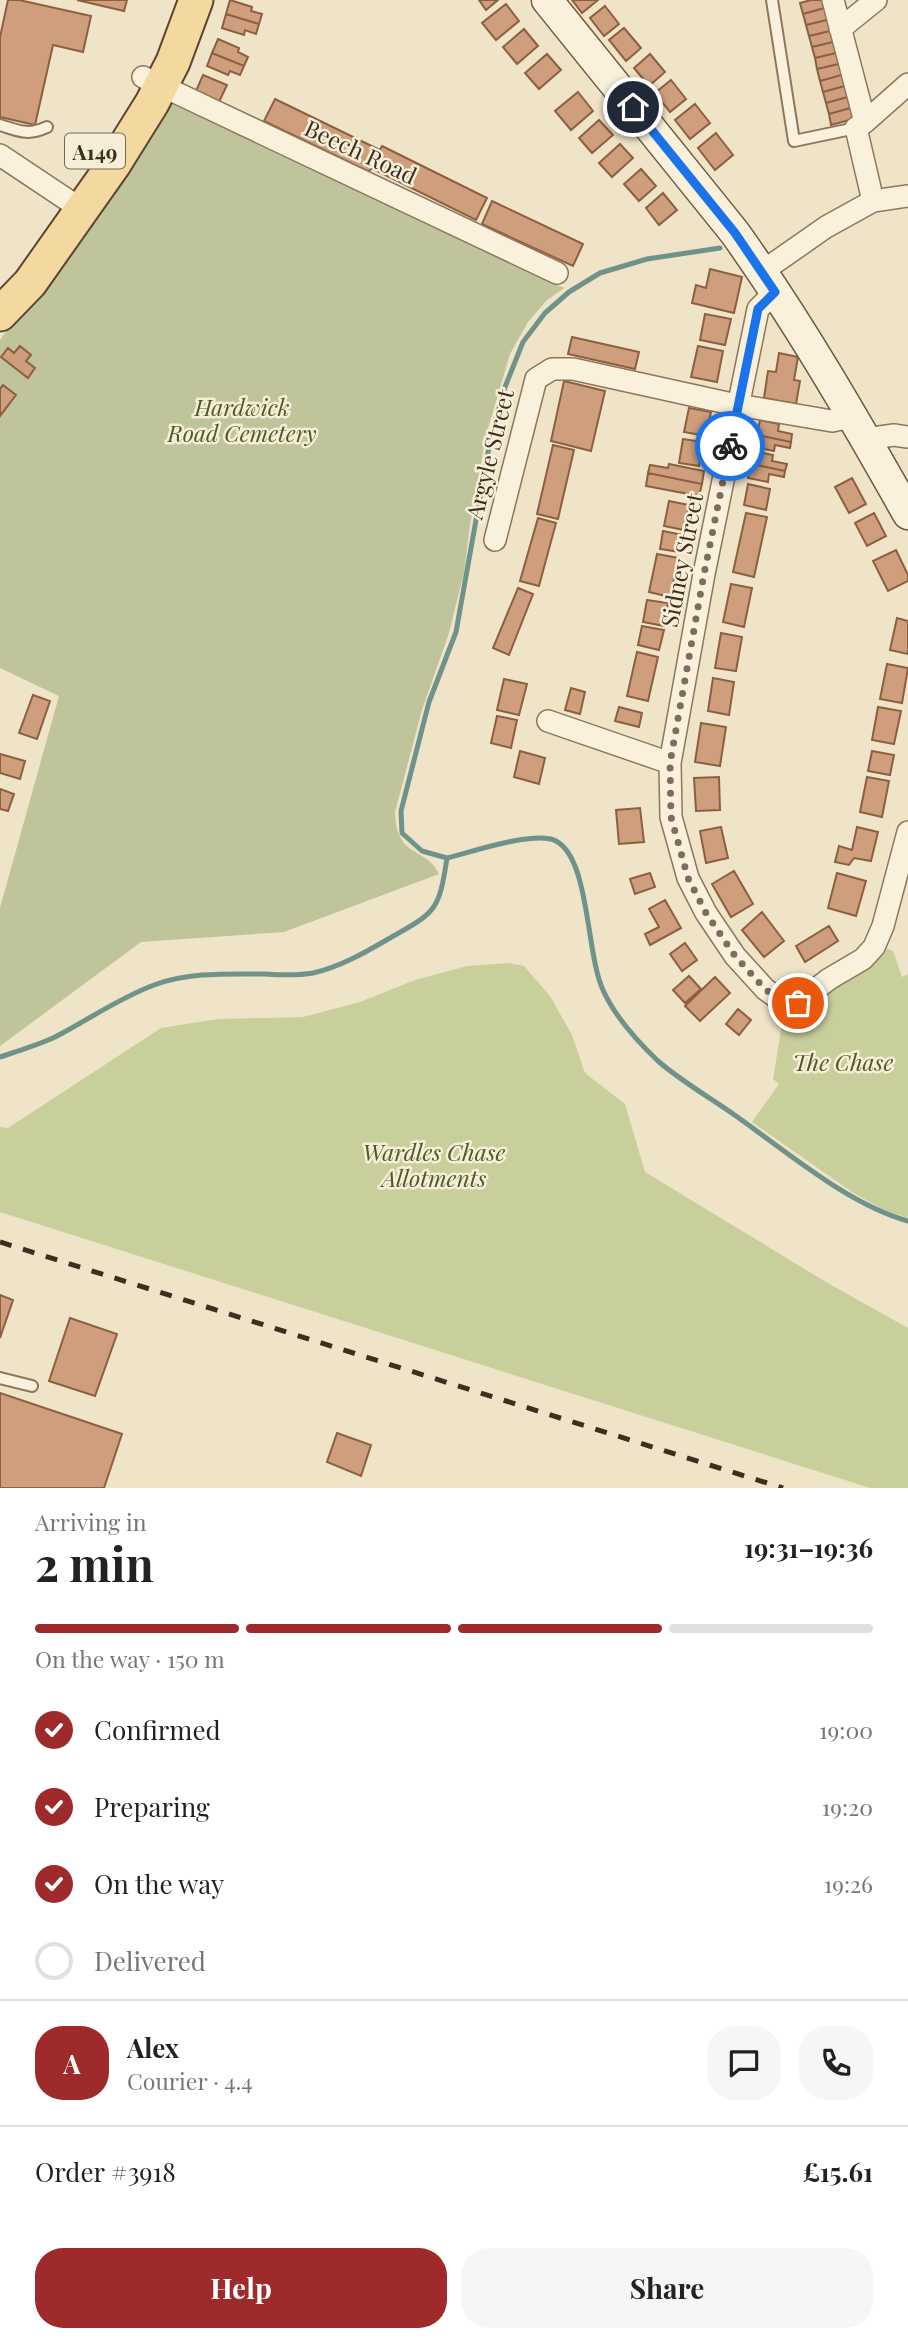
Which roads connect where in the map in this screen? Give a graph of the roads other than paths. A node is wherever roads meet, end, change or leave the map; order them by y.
1 (182, 0) edge
2 (196, 0) edge
3 (547, 0) edge
4 (772, 0) edge
5 (833, 0) edge
6 (876, 0) edge
7 (840, 29) junction
8 (152, 81) junction
9 (908, 84) edge
10 (0, 125) edge
11 (861, 125) junction
12 (47, 127) dead end
13 (0, 155) edge
14 (908, 196) edge
15 (873, 201) junction
16 (72, 203) junction
17 (557, 273) dead end
18 (769, 281) junction
19 (0, 297) edge
20 (0, 314) edge
21 (739, 405) junction
22 (859, 426) junction
23 (908, 438) edge
24 (908, 514) edge
25 (495, 540) dead end
26 (548, 721) dead end
27 (670, 763) junction
28 (908, 832) edge
29 (0, 1378) edge
30 (32, 1386) dead end

1 - 8 main road, A149
2 - 8 main road, A149
3 - 18 main road
4 - 11 lane
5 - 7 street
6 - 7 street
7 - 11 street
8 - 16 main road, A149
8 - 17 street, Beech Road
9 - 11 street
10 - 12 lane
11 - 15 street
13 - 16 street
14 - 15 street
15 - 18 street
16 - 19 main road, A149
16 - 20 main road, A149
18 - 21 street, Sidney Street
18 - 22 main road
21 - 22 street
21 - 25 street, Argyle Street
21 - 27 street, Sidney Street
22 - 23 street
22 - 24 main road
26 - 27 street
27 - 28 street, Sidney Street
29 - 30 lane

